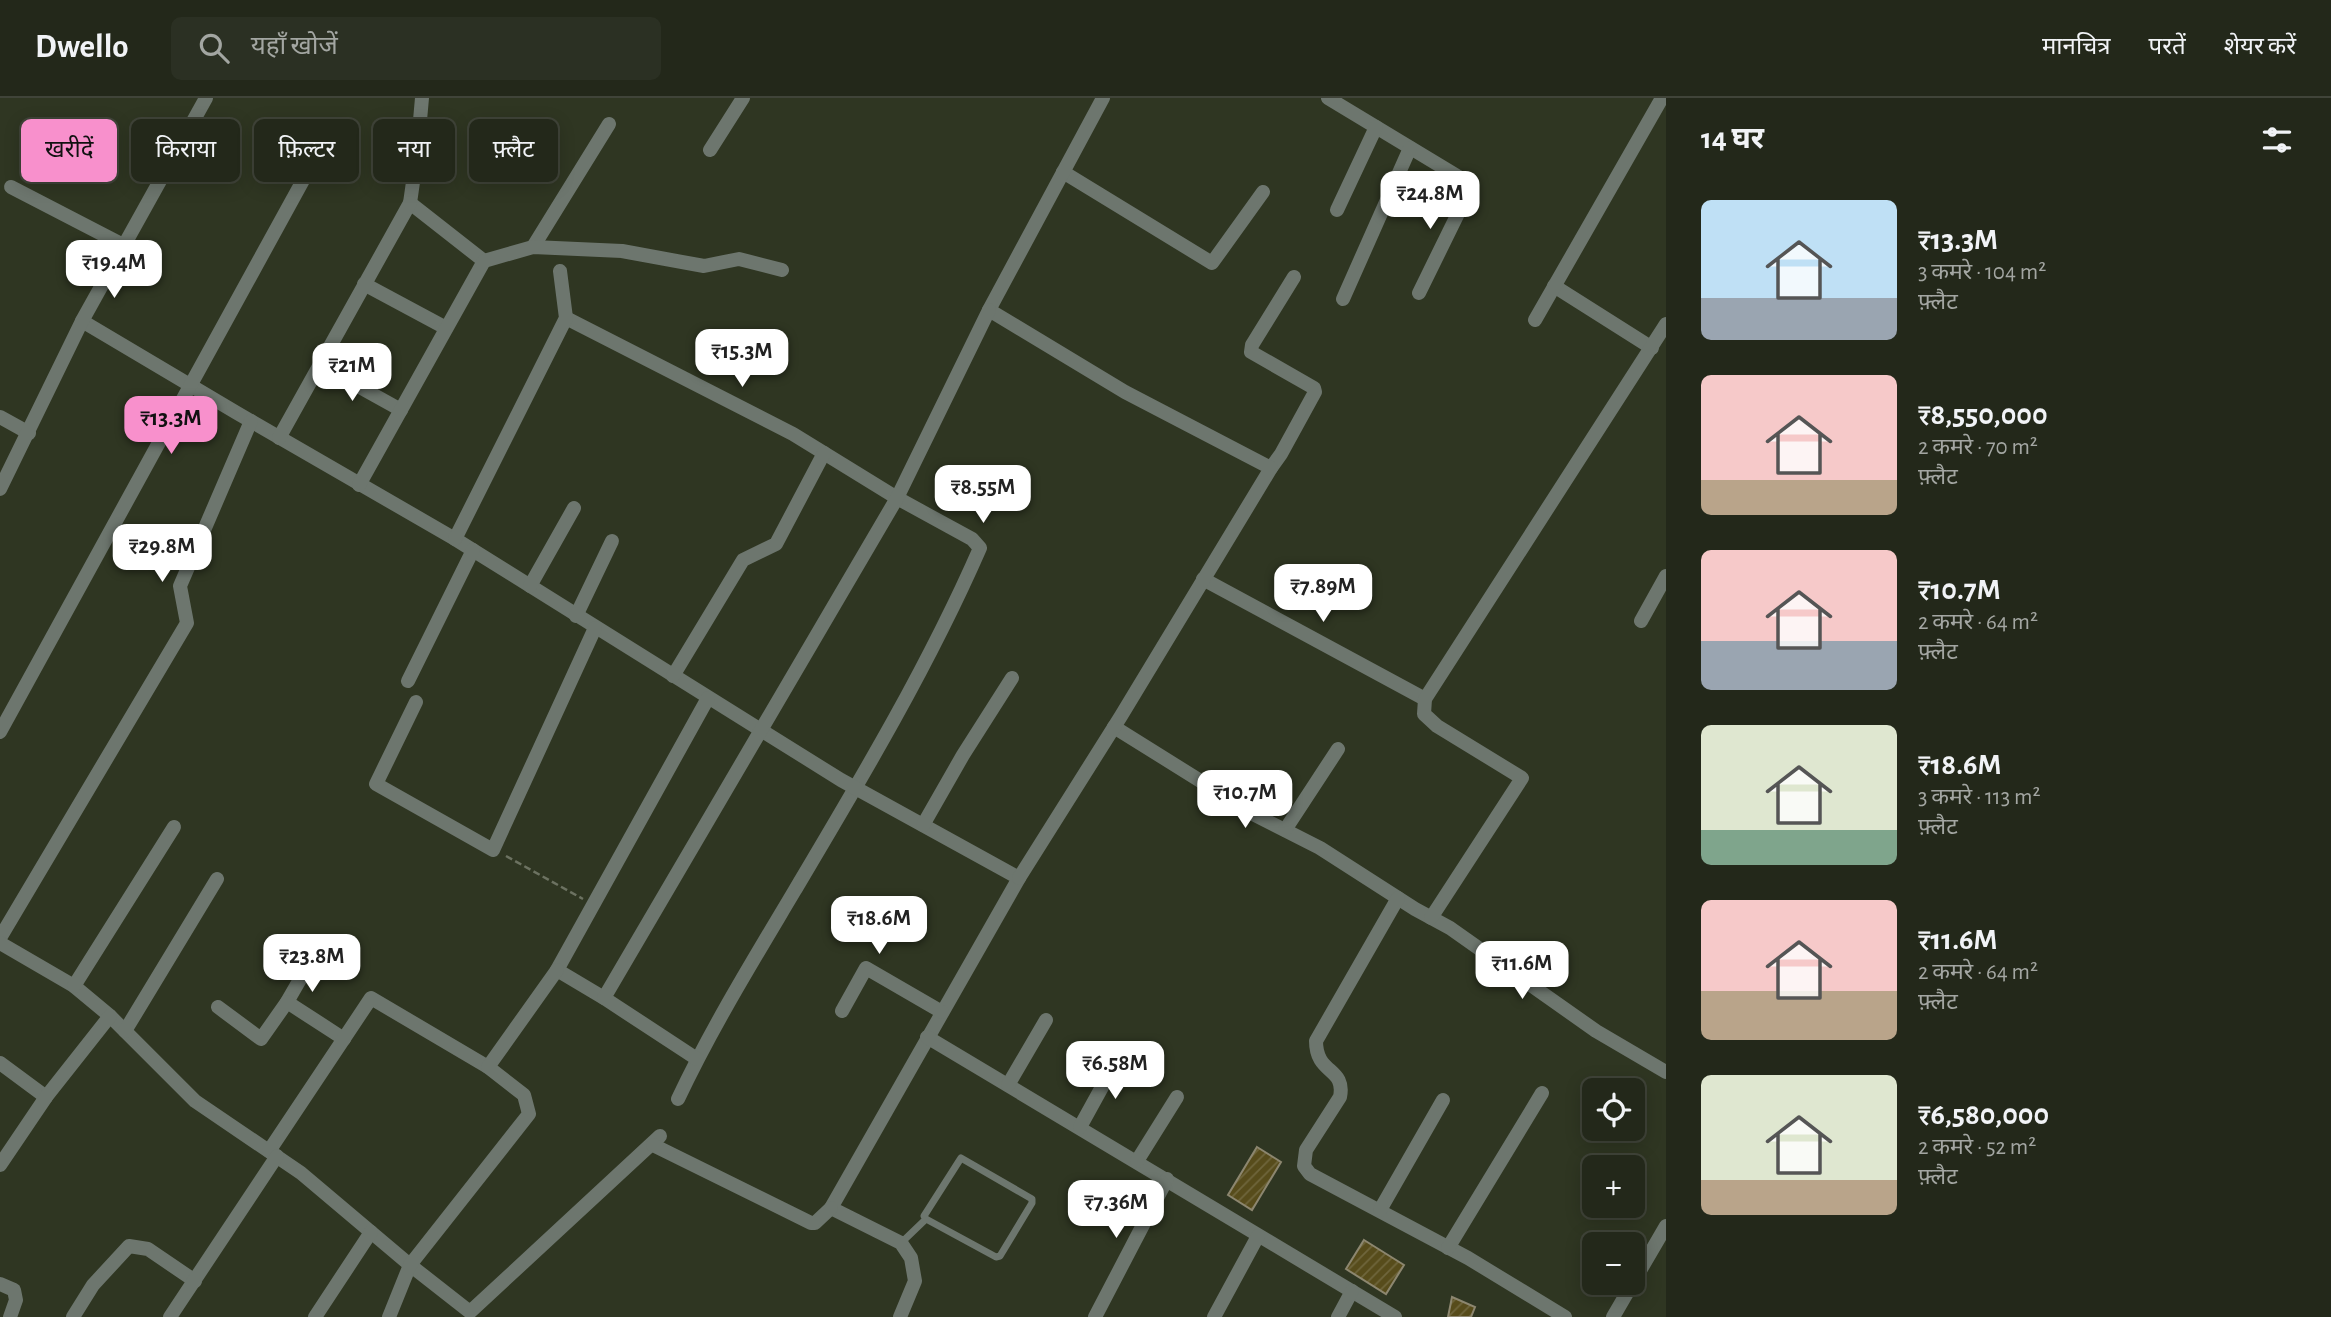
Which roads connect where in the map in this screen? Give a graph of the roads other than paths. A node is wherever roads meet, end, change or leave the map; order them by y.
1 (205, 98) edge
2 (422, 98) edge
3 (743, 98) edge
4 (1103, 98) edge
5 (1328, 98) edge
6 (1662, 98) edge
7 (609, 124) dead end
8 (1376, 127) junction
9 (1410, 148) junction
10 (710, 150) dead end
11 (1063, 172) junction
12 (302, 182) edge
13 (11, 187) dead end
14 (1263, 192) dead end
15 (410, 203) junction
16 (1337, 210) dead end
17 (125, 246) junction
18 (533, 247) junction
19 (484, 261) junction
20 (782, 270) dead end
21 (560, 271) dead end
22 (1294, 277) dead end
23 (364, 284) junction
24 (1554, 286) junction
25 (1419, 293) dead end
26 (1343, 299) dead end
27 (989, 310) junction
28 (566, 318) junction
29 (1535, 320) dead end
30 (82, 321) junction
31 (1666, 324) edge
32 (446, 328) junction
33 (1652, 348) junction
34 (320, 365) junction
35 (190, 385) junction
36 (401, 410) junction
37 (0, 417) edge
38 (251, 421) junction
39 (29, 433) junction
40 (279, 438) junction
41 (824, 453) junction
42 (1271, 468) junction
43 (359, 485) junction
44 (0, 489) edge
45 (897, 498) junction
46 (574, 508) dead end
47 (455, 539) junction
48 (612, 541) dead end
49 (473, 551) junction
50 (1666, 576) edge
51 (1203, 579) junction
52 (530, 586) junction
53 (576, 616) junction
54 (1641, 621) dead end
55 (595, 628) junction
56 (673, 676) junction
57 (1012, 678) dead end
58 (408, 681) dead end
59 (708, 698) junction
60 (1425, 699) junction
61 (416, 702) dead end
62 (1114, 727) junction
63 (760, 730) junction
64 (0, 732) edge
65 (1338, 749) dead end
66 (855, 788) junction
67 (923, 825) junction
68 (174, 827) dead end
69 (1285, 830) junction
70 (1019, 878) junction
71 (217, 879) dead end
72 (1398, 898) junction
73 (1431, 918) junction
74 (0, 938) edge
75 (0, 943) edge
76 (306, 969) dead end
77 (558, 970) junction
78 (74, 986) junction
79 (604, 998) junction
80 (287, 1002) junction
81 (218, 1007) dead end
82 (842, 1011) dead end
83 (942, 1012) junction
84 (110, 1016) junction
85 (1046, 1020) dead end
86 (125, 1031) junction
87 (928, 1037) junction
88 (344, 1039) junction
89 (1118, 1058) dead end
90 (698, 1059) junction
91 (0, 1063) edge
92 (488, 1067) junction
93 (1666, 1072) edge
94 (1008, 1085) junction
95 (1542, 1093) dead end
96 (46, 1097) junction
97 (1177, 1097) dead end
98 (678, 1099) dead end
99 (1443, 1100) dead end
100 (1080, 1127) junction
101 (273, 1154) junction
102 (1137, 1161) junction
103 (0, 1166) edge
104 (1167, 1179) junction
105 (831, 1208) junction
106 (1380, 1210) junction
107 (926, 1219) junction
108 (1666, 1226) edge
109 (370, 1232) junction
110 (1258, 1236) junction
111 (901, 1243) junction
112 (1448, 1248) junction
113 (410, 1265) junction
114 (195, 1281) junction
115 (0, 1284) edge
116 (1352, 1291) junction
117 (471, 1314) edge
118 (10, 1317) edge
119 (73, 1317) edge
120 (170, 1317) edge
121 (315, 1317) edge
122 (389, 1317) edge
123 (900, 1317) edge
124 (1095, 1317) edge
125 (1214, 1317) edge
126 (1338, 1317) edge
127 (1395, 1317) edge
128 (1565, 1317) edge
129 (1614, 1317) edge

1 - 17 street
2 - 15 street
3 - 10 street
4 - 11 street
5 - 8 street
6 - 24 street
7 - 18 street
8 - 9 street
8 - 16 street
9 - 25 street
9 - 26 street
11 - 14 street
11 - 27 street
12 - 35 street
13 - 17 street
15 - 19 street
15 - 23 street
17 - 30 street
18 - 19 street
18 - 20 street
19 - 32 street
21 - 28 street
22 - 42 street
23 - 32 street
23 - 34 street
24 - 29 street
24 - 33 street
27 - 42 street
27 - 45 street
28 - 41 street
28 - 47 street
30 - 35 street
30 - 39 street
31 - 33 street
32 - 36 street
33 - 60 street
34 - 36 street
34 - 40 street
35 - 38 street
35 - 64 street
36 - 43 street
37 - 39 street
38 - 40 street
38 - 74 street
39 - 44 street
40 - 43 street
41 - 45 street
41 - 56 street
42 - 51 street
43 - 47 street
45 - 63 street
45 - 66 street
46 - 52 street
47 - 49 street
48 - 53 street
49 - 52 street
49 - 58 street
50 - 54 street
51 - 60 street
51 - 62 street
52 - 53 street
53 - 55 street
55 - 56 street
55 - 61 street
56 - 59 street
57 - 67 street
59 - 63 street
59 - 77 street
60 - 73 street
62 - 69 street
62 - 70 street
63 - 66 street
63 - 79 street
65 - 69 street
66 - 67 street
66 - 90 street
67 - 70 street
68 - 78 street
69 - 72 street
70 - 83 street
71 - 86 street
72 - 73 street
72 - 106 street
73 - 93 street
75 - 78 street
76 - 80 street
77 - 79 street
77 - 92 street
78 - 84 street
79 - 90 street
80 - 81 street
80 - 88 street
82 - 83 street
83 - 87 street
84 - 86 street
84 - 96 street
85 - 94 street
86 - 101 street
87 - 94 street
87 - 105 street
88 - 92 street
88 - 101 street
89 - 100 street
90 - 98 street
91 - 96 street
92 - 113 street
94 - 100 street
95 - 112 street
96 - 103 street
97 - 102 street
99 - 106 street
100 - 102 street
101 - 109 street
101 - 114 street
102 - 104 street
104 - 110 street
104 - 124 street
105 - 111 street
105 - 117 street
106 - 112 street
107 - 107 lane
107 - 111 lane
108 - 129 street
109 - 113 street
109 - 121 street
110 - 116 street
110 - 125 street
111 - 123 street
112 - 128 street
113 - 117 street
113 - 122 street
114 - 119 street
114 - 120 street
115 - 118 street
116 - 126 street
116 - 127 street

